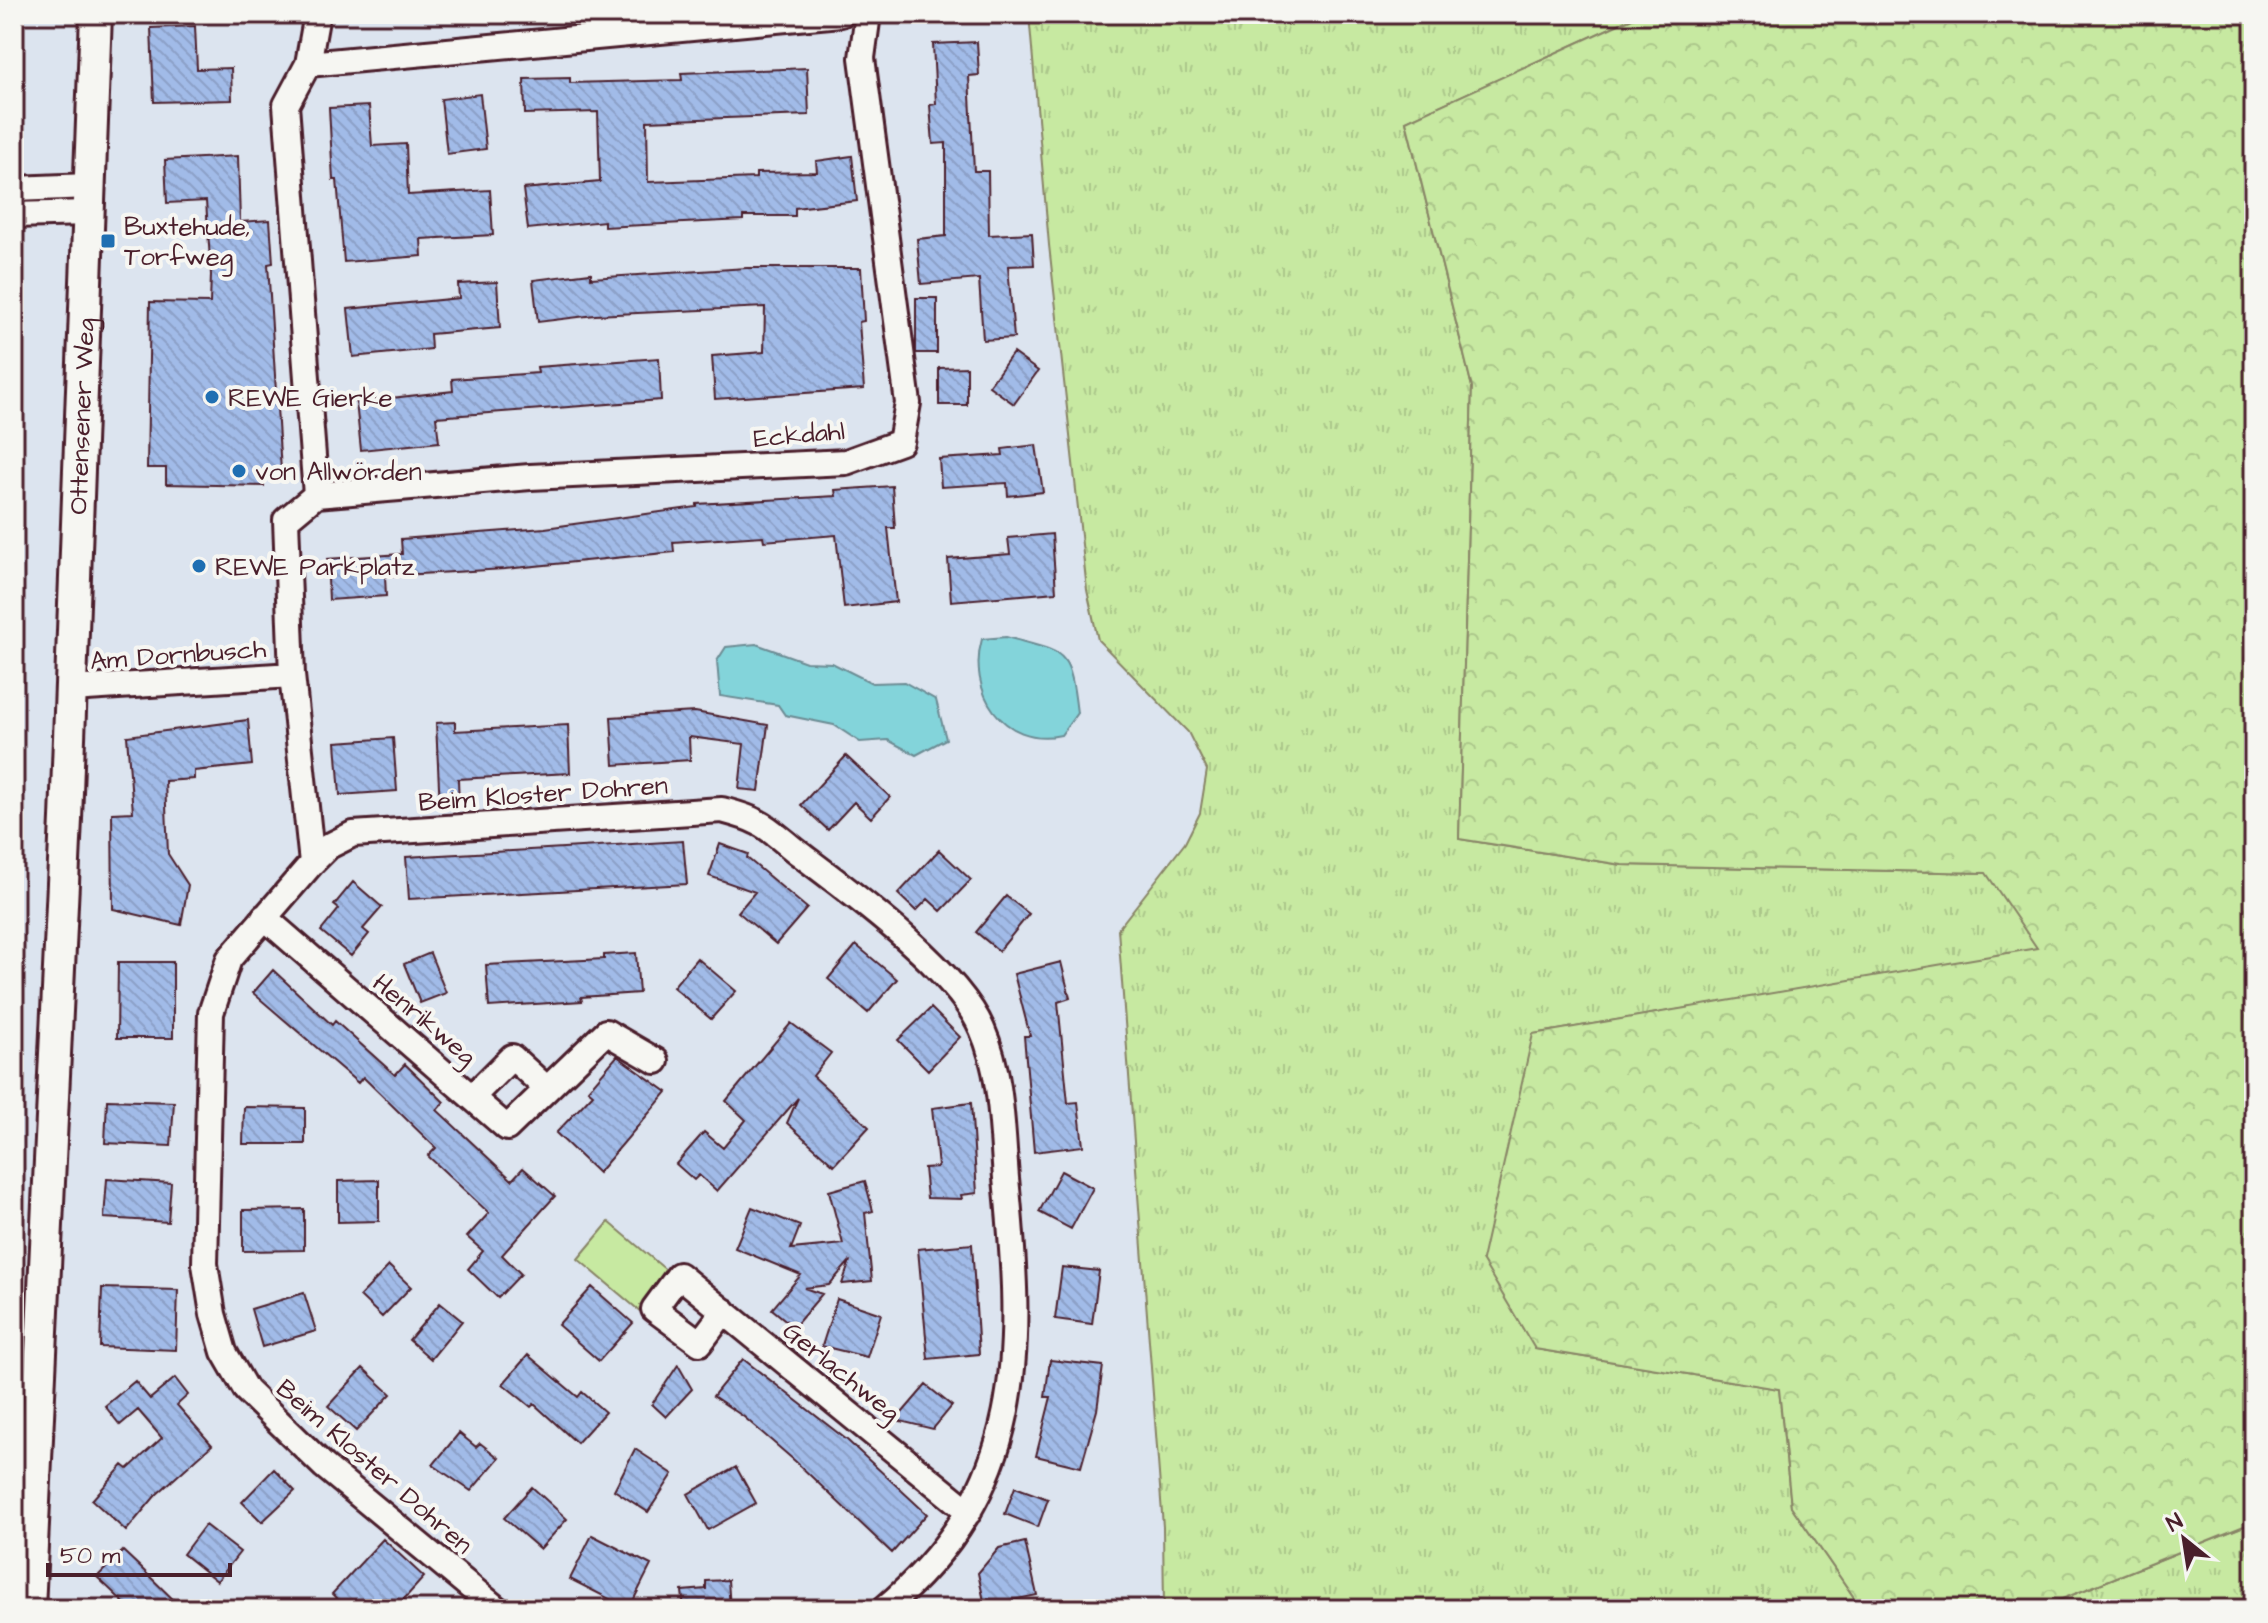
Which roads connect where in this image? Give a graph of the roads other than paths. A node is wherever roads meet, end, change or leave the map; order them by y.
1 (96, 14) edge
2 (317, 14) edge
3 (841, 14) edge
4 (868, 14) edge
5 (308, 64) junction
6 (14, 189) edge
7 (89, 200) junction
8 (14, 215) edge
9 (316, 495) junction
10 (292, 675) junction
11 (71, 689) junction
12 (312, 863) junction
13 (264, 917) junction
14 (656, 1061) dead end
15 (546, 1088) junction
16 (473, 1096) junction
17 (724, 1311) junction
18 (969, 1512) junction
19 (29, 1609) edge
20 (497, 1609) edge
21 (884, 1609) edge

1 - 7 street, Ottensener Weg
2 - 5 street
3 - 5 street
4 - 9 street, Eckdahl
5 - 9 street
6 - 7 street
7 - 8 street
7 - 11 street, Ottensener Weg
9 - 10 street
10 - 11 street, Am Dornbusch
10 - 12 street, Am Dornbusch
11 - 19 street, Ottensener Weg
12 - 13 street, Beim Kloster Dohren
12 - 18 street, Beim Kloster Dohren
13 - 16 street, Henrikweg
13 - 20 street, Beim Kloster Dohren
14 - 15 street
15 - 16 street
15 - 16 street, Henrikweg
17 - 17 street, Gerlachweg
17 - 18 street, Gerlachweg
18 - 21 street, Beim Kloster Dohren

